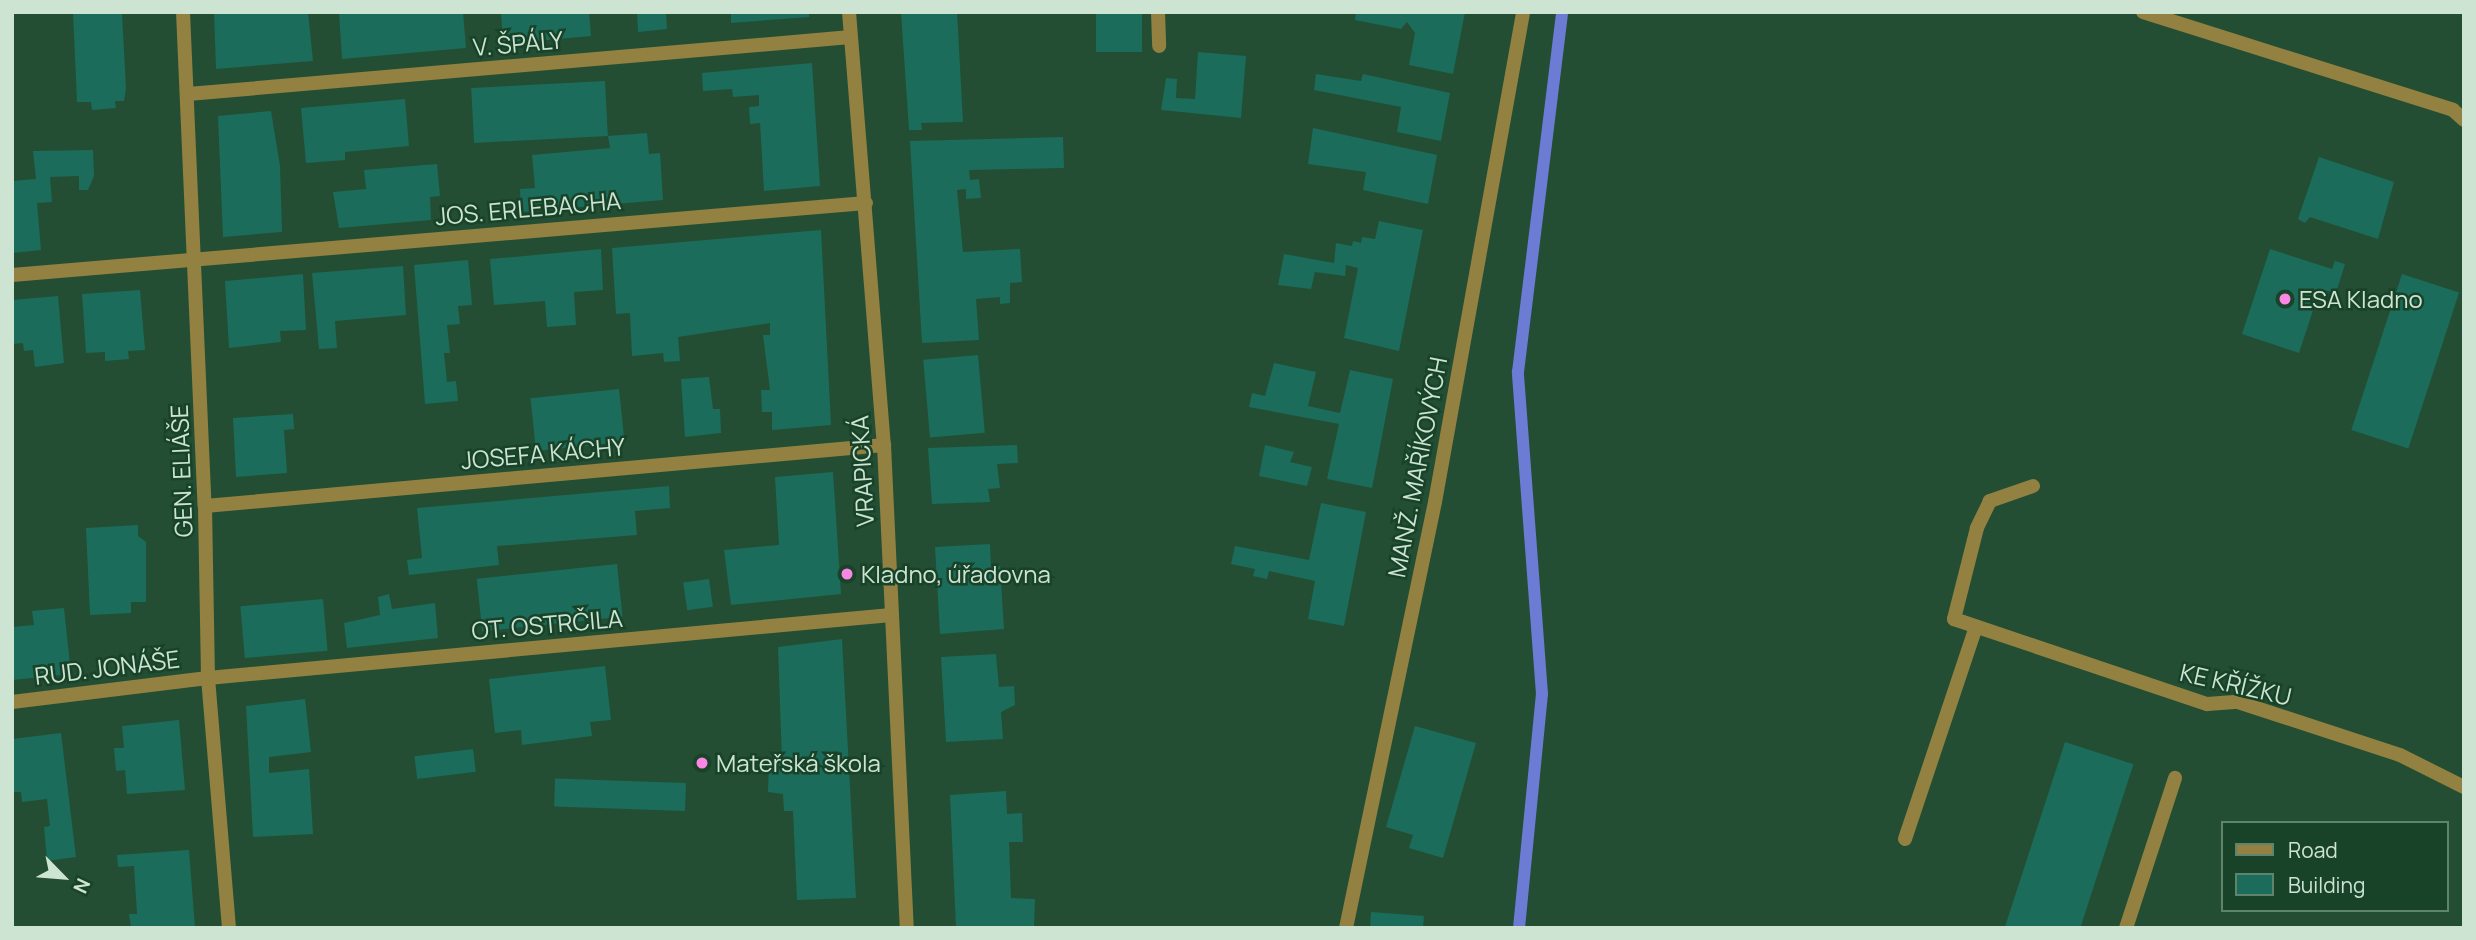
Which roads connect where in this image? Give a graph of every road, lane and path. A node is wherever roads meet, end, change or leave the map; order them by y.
1 (183, 12) edge
2 (849, 12) edge
3 (1158, 12) edge
4 (1523, 12) edge
5 (2143, 12) edge
6 (851, 37) junction
7 (1159, 46) dead end
8 (188, 94) junction
9 (2464, 120) edge
10 (866, 203) junction
11 (195, 257) junction
12 (12, 275) edge
13 (884, 445) junction
14 (2033, 486) dead end
15 (205, 506) junction
16 (891, 615) junction
17 (1976, 626) junction
18 (208, 678) junction
19 (12, 702) edge
20 (2175, 778) dead end
21 (2464, 788) edge
22 (1905, 839) dead end
23 (229, 928) edge
24 (907, 928) edge
25 (1346, 928) edge
26 (2126, 928) edge

1 - 8 street, GEN. ELIÁŠE
2 - 6 street, VRAPICKÁ
3 - 7 street
4 - 25 street, MANŽ. MAŘÍKOVÝCH
5 - 9 street
6 - 8 street, V. ŠPÁLY
6 - 10 street, VRAPICKÁ
8 - 11 street, GEN. ELIÁŠE
10 - 11 street, JOS. ERLEBACHA
10 - 13 street, VRAPICKÁ
11 - 12 street, JOS. ERLEBACHA
11 - 15 street, GEN. ELIÁŠE
13 - 15 street, JOSEFA KÁCHY
13 - 16 street, VRAPICKÁ
14 - 17 street, KE KŘÍŽKU
15 - 18 street, GEN. ELIÁŠE
16 - 18 street, OT. OSTRČILA
16 - 24 street, VRAPICKÁ
17 - 21 street, KE KŘÍŽKU
17 - 22 street
18 - 19 street, RUD. JONÁŠE
18 - 23 street, GEN. ELIÁŠE
20 - 26 street

